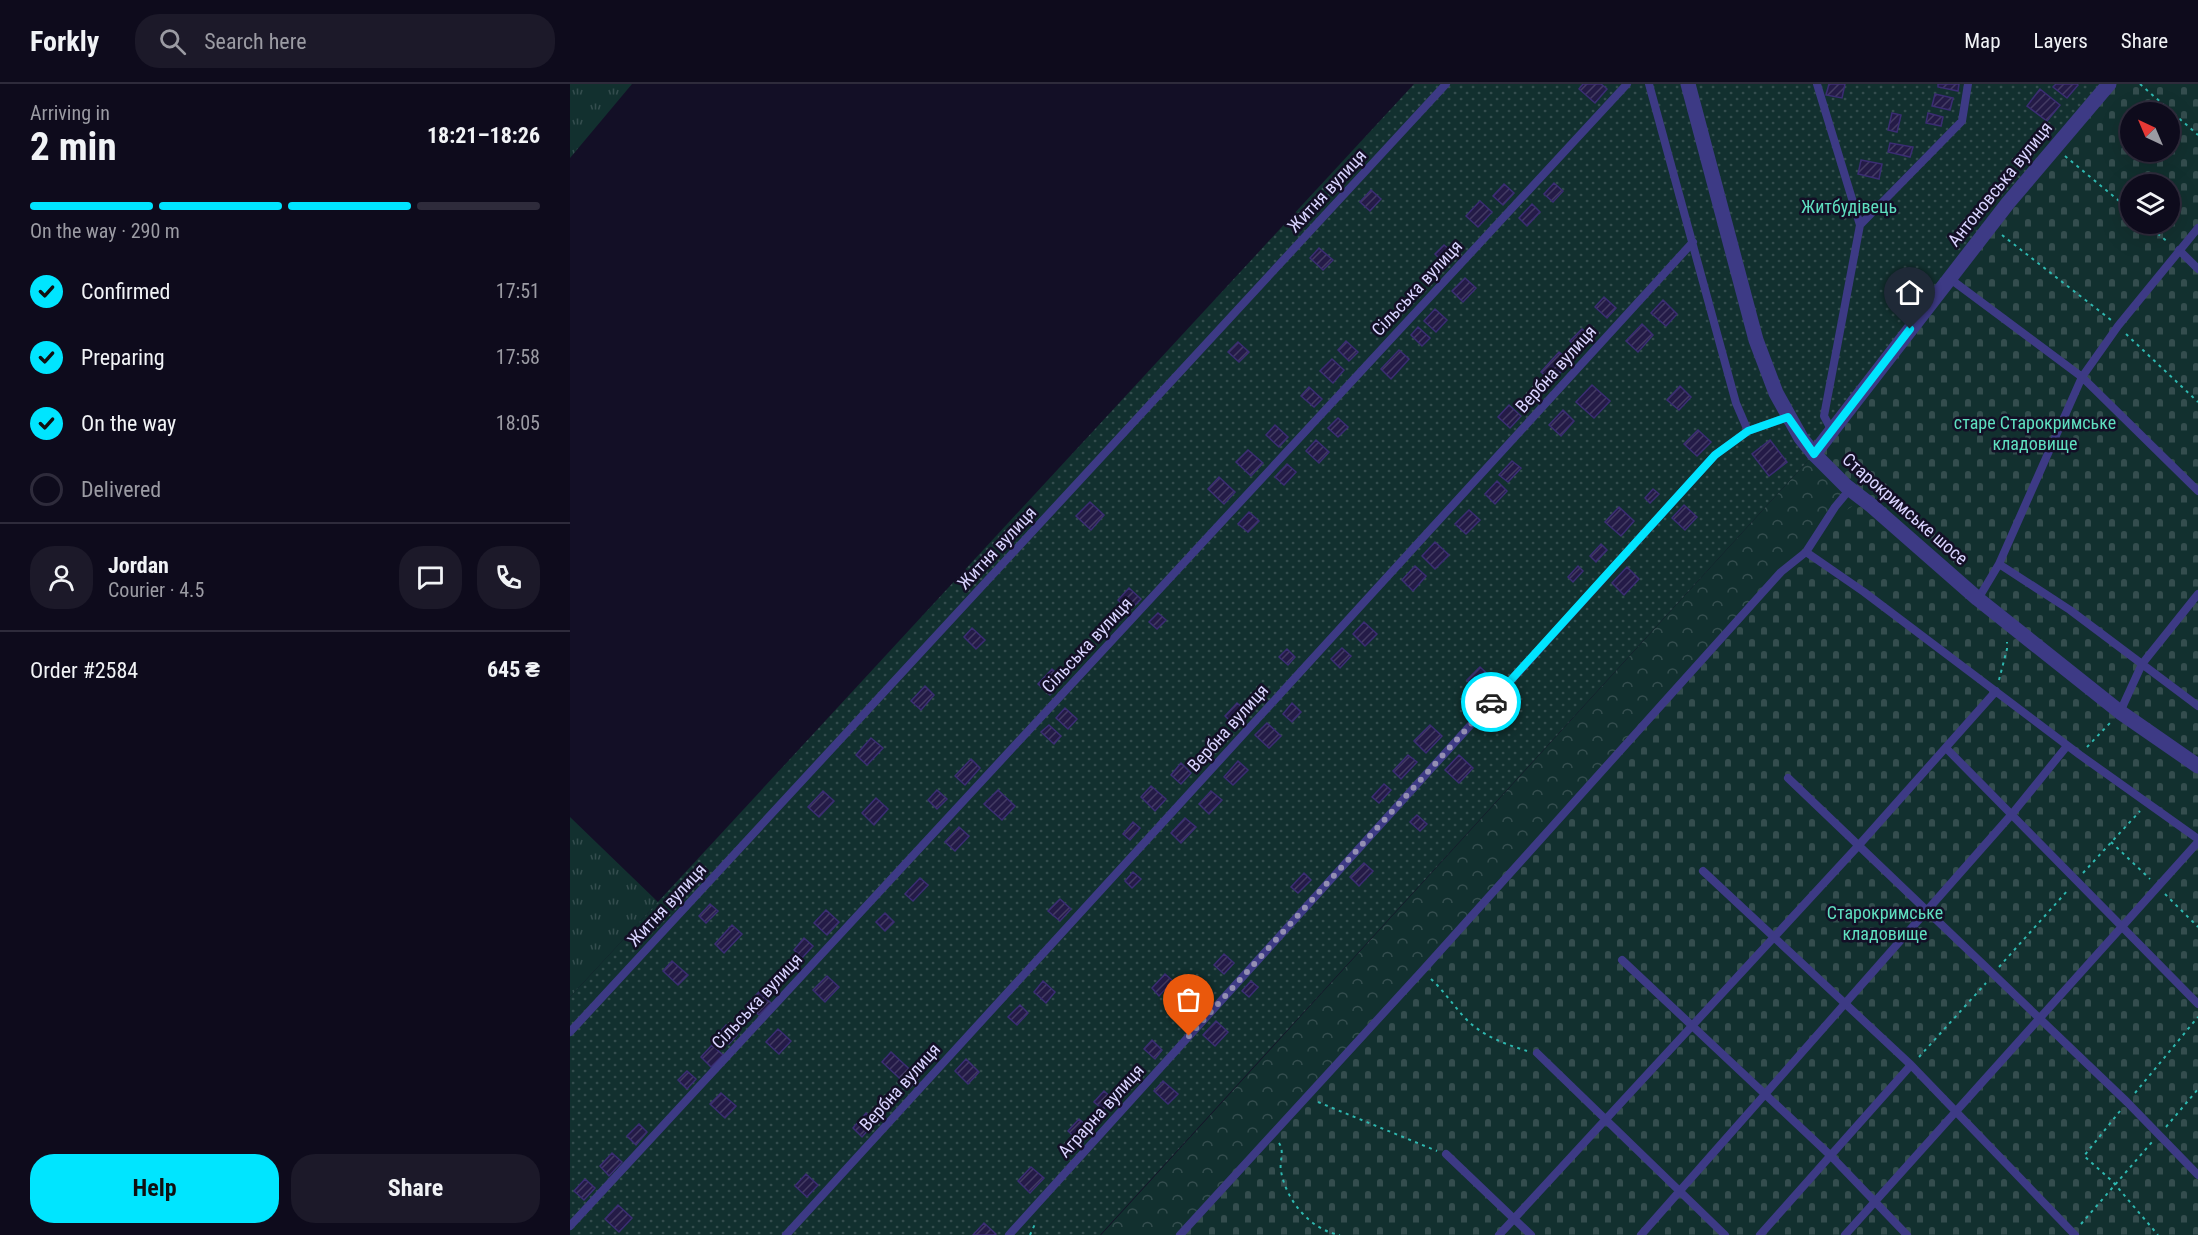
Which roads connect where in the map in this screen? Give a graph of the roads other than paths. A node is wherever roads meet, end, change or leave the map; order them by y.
1 (1446, 84) edge
2 (1626, 84) edge
3 (1649, 84) edge
4 (1688, 84) edge
5 (1817, 84) edge
6 (1968, 84) edge
7 (2109, 84) edge
8 (1860, 225) junction
9 (2198, 228) edge
10 (1693, 242) junction
11 (2179, 250) junction
12 (2198, 269) edge
13 (1949, 278) junction
14 (2082, 377) junction
15 (1788, 417) junction
16 (1832, 430) junction
17 (1748, 431) junction
18 (1814, 454) junction
19 (1850, 489) junction
20 (2198, 491) edge
21 (1806, 552) junction
22 (1999, 564) junction
23 (2198, 594) edge
24 (1978, 599) junction
25 (2142, 664) junction
26 (1996, 692) junction
27 (2198, 706) edge
28 (2120, 712) junction
29 (2067, 746) junction
30 (1946, 748) junction
31 (2198, 766) edge
32 (1788, 778) dead end
33 (2012, 814) junction
34 (2198, 840) edge
35 (1858, 845) junction
36 (1703, 871) dead end
37 (1927, 910) junction
38 (2123, 926) junction
39 (1774, 937) junction
40 (1622, 960) dead end
41 (1845, 1004) junction
42 (2198, 1004) edge
43 (2040, 1018) junction
44 (1692, 1026) junction
45 (570, 1032) edge
46 (1537, 1053) road end
47 (1911, 1065) junction
48 (1765, 1094) junction
49 (1956, 1112) junction
50 (1605, 1120) junction
51 (1446, 1154) road end
52 (1831, 1156) junction
53 (2198, 1174) edge
54 (1679, 1191) junction
55 (1875, 1202) junction
56 (1514, 1219) junction
57 (570, 1226) edge
58 (2074, 1234) edge
59 (786, 1235) edge
60 (1009, 1235) edge
61 (1180, 1235) edge
62 (1499, 1235) edge
63 (1530, 1235) edge
64 (1641, 1235) edge
65 (1725, 1235) edge
66 (1760, 1235) edge
67 (1845, 1235) edge
68 (1907, 1235) edge

1 - 45 lane, Житня вулиця
2 - 57 lane, Сільська вулиця
3 - 10 lane
4 - 15 street, Старокримське шосе
5 - 8 lane
6 - 8 lane
7 - 13 street, Антоновська вулиця
8 - 16 lane
9 - 11 lane
10 - 17 lane
10 - 59 lane, Вербна вулиця
11 - 12 lane
11 - 14 lane
13 - 14 lane
13 - 16 street, Антоновська вулиця
14 - 20 lane
14 - 22 lane
15 - 17 lane, Аграрна вулиця
15 - 18 street, Старокримське шосе
16 - 18 street, Антоновська вулиця
17 - 60 lane, Аграрна вулиця
18 - 19 street, Старокримське шосе
19 - 21 lane
19 - 24 street, Старокримське шосе
21 - 26 lane
21 - 61 lane
22 - 24 lane
22 - 25 lane
23 - 25 lane
24 - 28 street, Старокримське шосе
25 - 27 lane
25 - 28 lane
26 - 29 lane
26 - 30 lane
28 - 31 street, Старокримське шосе
29 - 33 lane
29 - 34 lane
30 - 33 lane
30 - 35 lane
32 - 35 lane
33 - 37 lane
33 - 38 lane
34 - 38 lane
35 - 37 lane
35 - 39 lane
36 - 39 lane
37 - 41 lane
37 - 43 lane
38 - 42 lane
38 - 43 lane
39 - 41 lane
39 - 44 lane
40 - 44 lane
41 - 47 lane
41 - 48 lane
43 - 49 lane
43 - 53 lane
44 - 48 lane
44 - 50 lane
46 - 50 lane
47 - 49 lane
47 - 52 lane
48 - 52 lane
48 - 54 lane
49 - 55 lane
49 - 58 lane
50 - 54 lane
50 - 56 lane
51 - 56 lane
52 - 55 lane
52 - 66 lane
54 - 64 lane
54 - 65 lane
55 - 67 lane
55 - 68 lane
56 - 62 lane
56 - 63 lane

